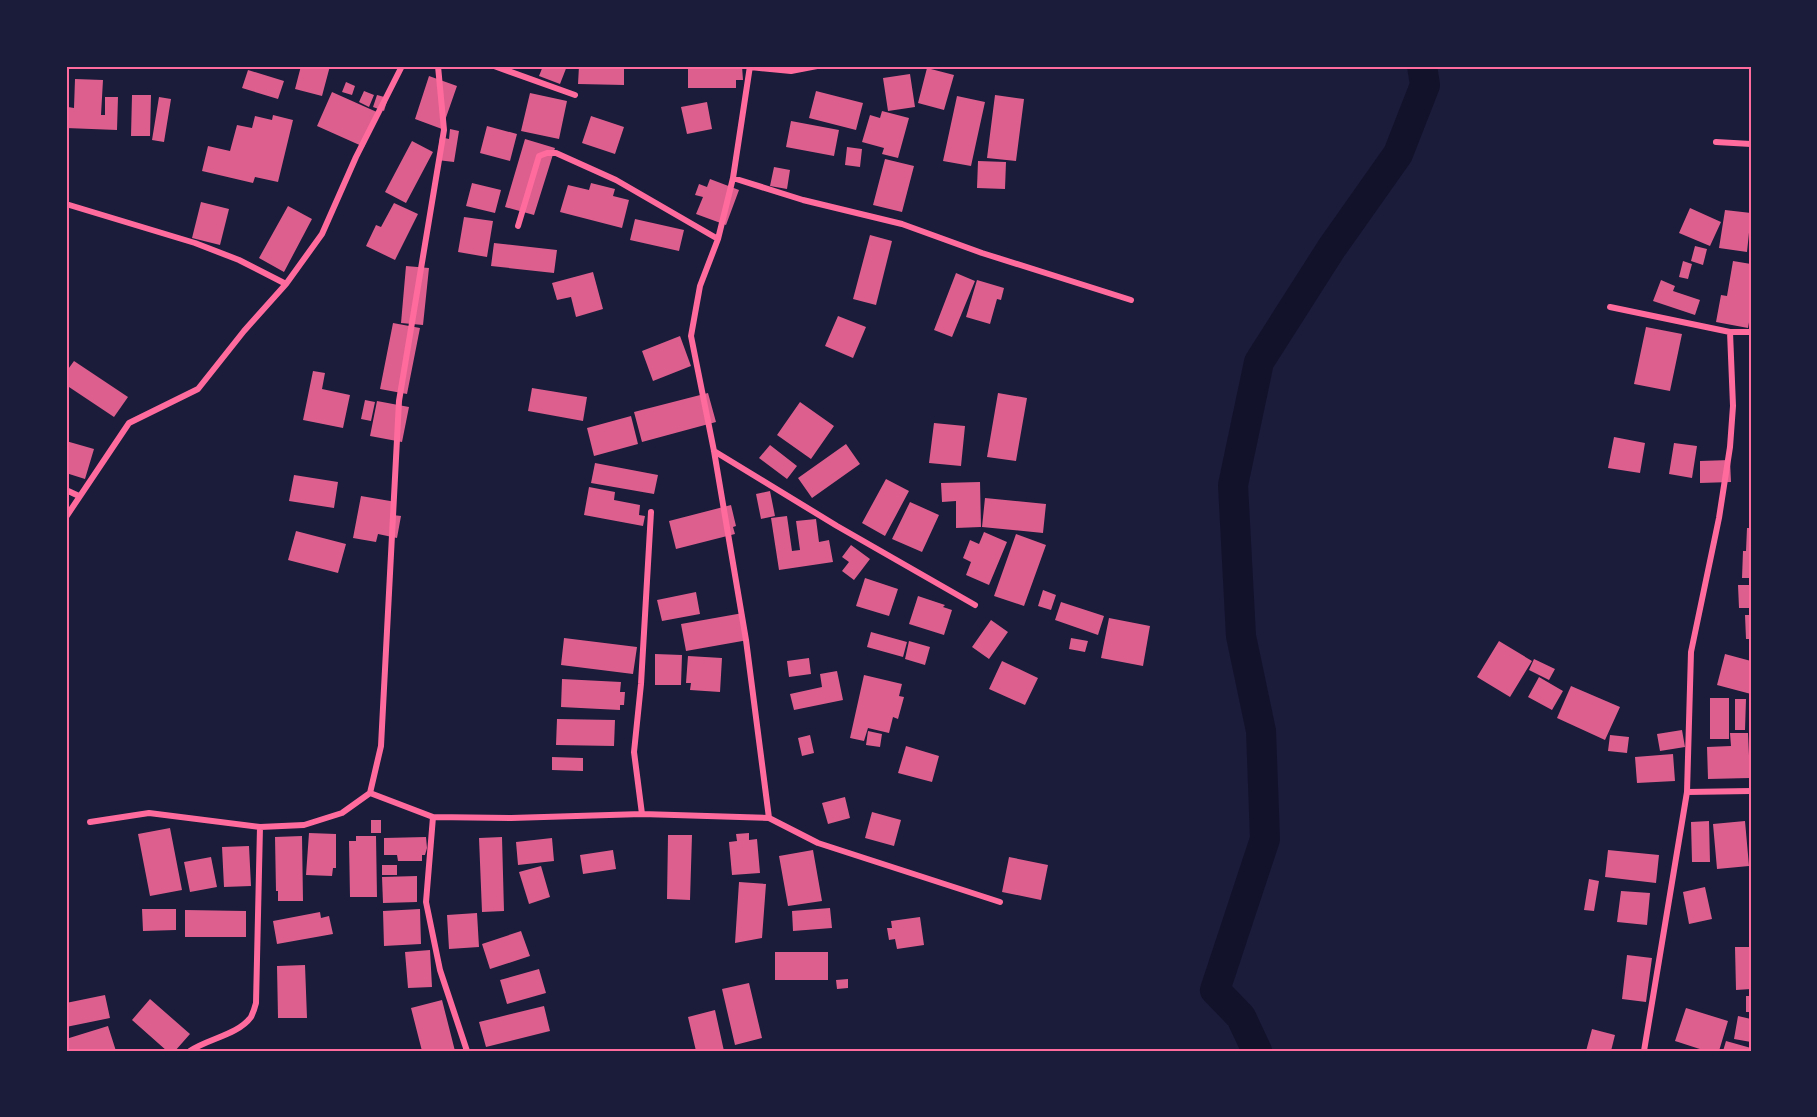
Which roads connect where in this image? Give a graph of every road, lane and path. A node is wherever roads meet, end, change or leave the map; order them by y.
1 (402, 66) edge
2 (438, 66) edge
3 (494, 66) edge
4 (750, 66) edge
5 (817, 66) edge
6 (575, 95) dead end
7 (1716, 142) dead end
8 (1751, 144) edge
9 (733, 178) junction
10 (66, 204) edge
11 (518, 226) dead end
12 (718, 239) junction
13 (286, 284) junction
14 (1131, 300) dead end
15 (1610, 307) dead end
16 (1730, 332) junction
17 (1751, 332) edge
18 (714, 450) junction
19 (66, 490) edge
20 (79, 496) junction
21 (651, 512) dead end
22 (66, 517) edge
23 (975, 604) dead end
24 (1751, 791) edge
25 (1687, 792) junction
26 (370, 794) junction
27 (642, 814) junction
28 (434, 817) junction
29 (769, 818) junction
30 (90, 822) dead end
31 (260, 827) junction
32 (1000, 902) dead end
33 (190, 1051) edge
34 (467, 1051) edge
35 (1644, 1051) edge

1 - 13 street
2 - 26 street
3 - 6 street
4 - 5 street
4 - 9 street
7 - 8 street
9 - 12 street
9 - 14 street
10 - 13 street
11 - 12 street
12 - 18 street
13 - 20 street
15 - 16 street
16 - 17 street
16 - 25 street
18 - 23 street
18 - 29 street
19 - 20 street
20 - 22 street
21 - 27 street
24 - 25 street
25 - 35 street
26 - 28 street
26 - 31 street
27 - 28 street
27 - 29 street
28 - 34 street
29 - 32 street
30 - 31 street
31 - 33 street

